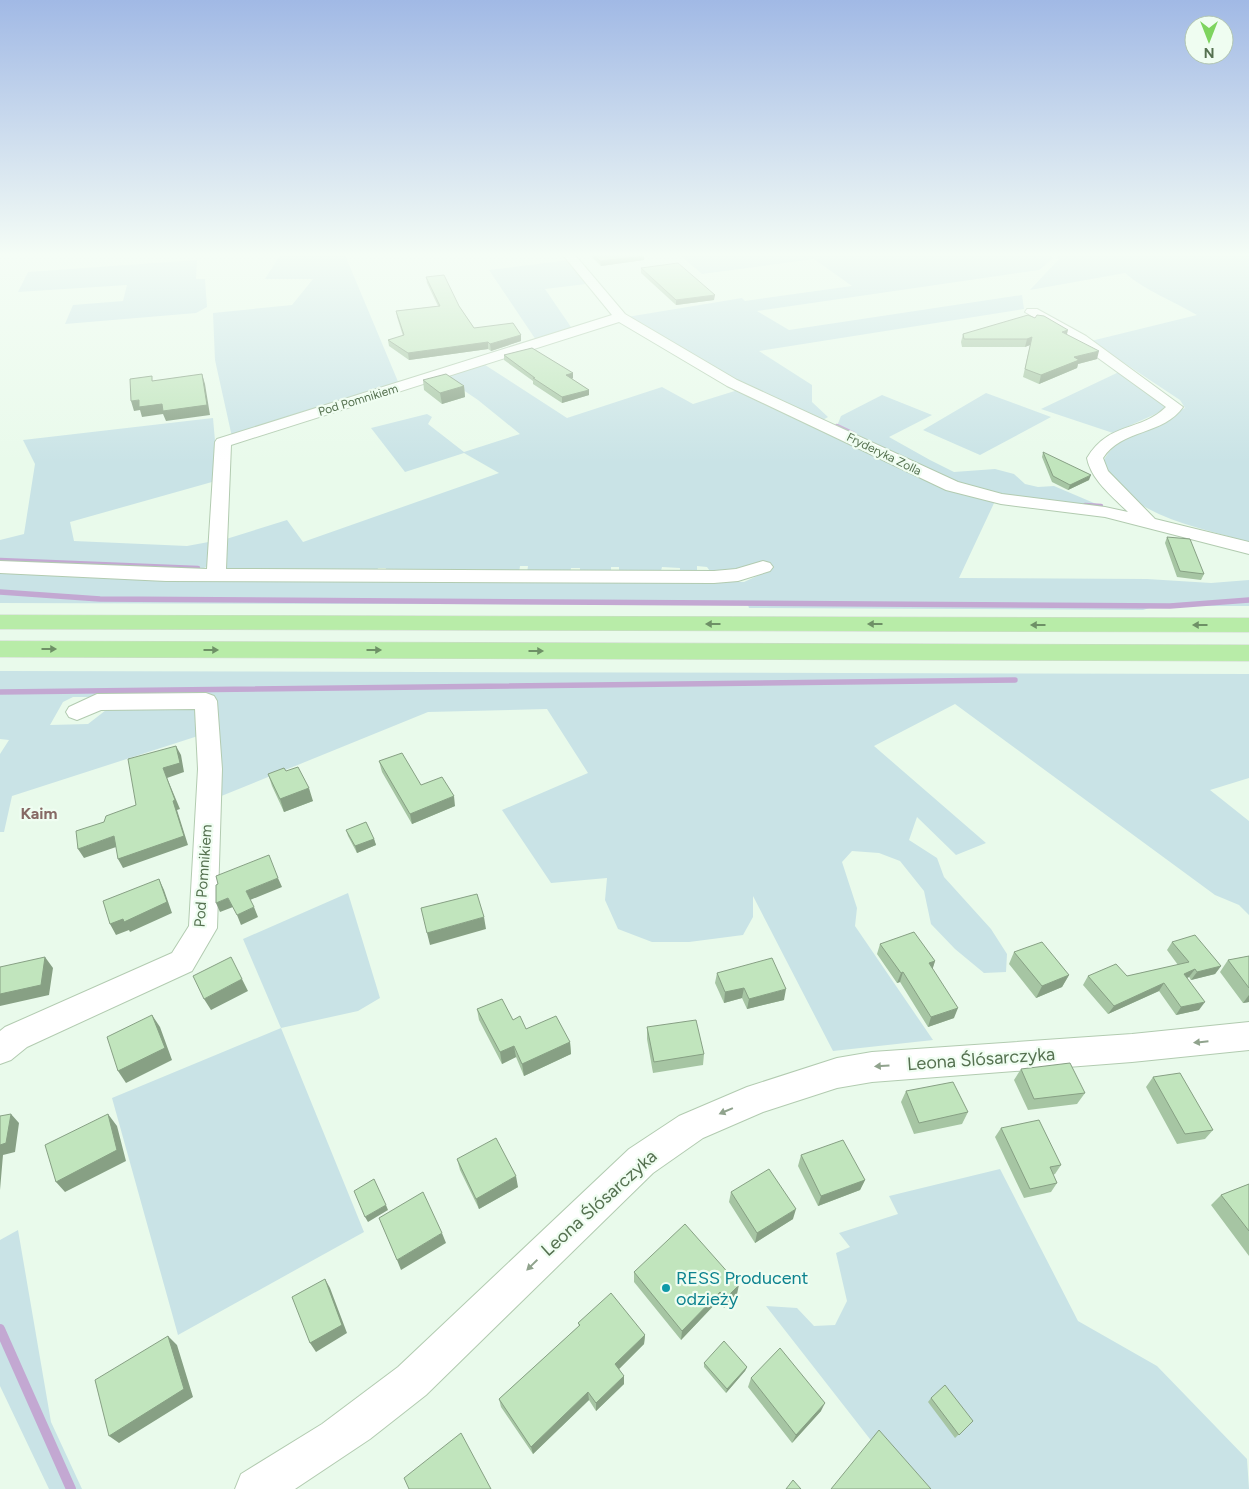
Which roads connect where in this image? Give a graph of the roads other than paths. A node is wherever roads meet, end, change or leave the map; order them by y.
1 (596, 324) edge
2 (633, 324) edge
3 (1055, 324) edge
4 (1147, 521) junction
5 (1249, 548) edge
6 (0, 567) edge
7 (763, 567) dead end
8 (216, 575) junction
9 (0, 622) edge
10 (1249, 625) edge
11 (0, 649) edge
12 (1249, 653) edge
13 (77, 712) dead end
14 (1249, 1036) edge
15 (0, 1050) edge
16 (256, 1489) edge

1 - 8 street, Pod Pomnikiem
2 - 4 street, Fryderyka Zolla
3 - 4 street
4 - 5 street, Fryderyka Zolla
6 - 8 street
7 - 8 street
10 -> 9 highway
11 -> 12 highway
13 - 15 street, Pod Pomnikiem
14 -> 16 street, Leona Ślósarczyka

